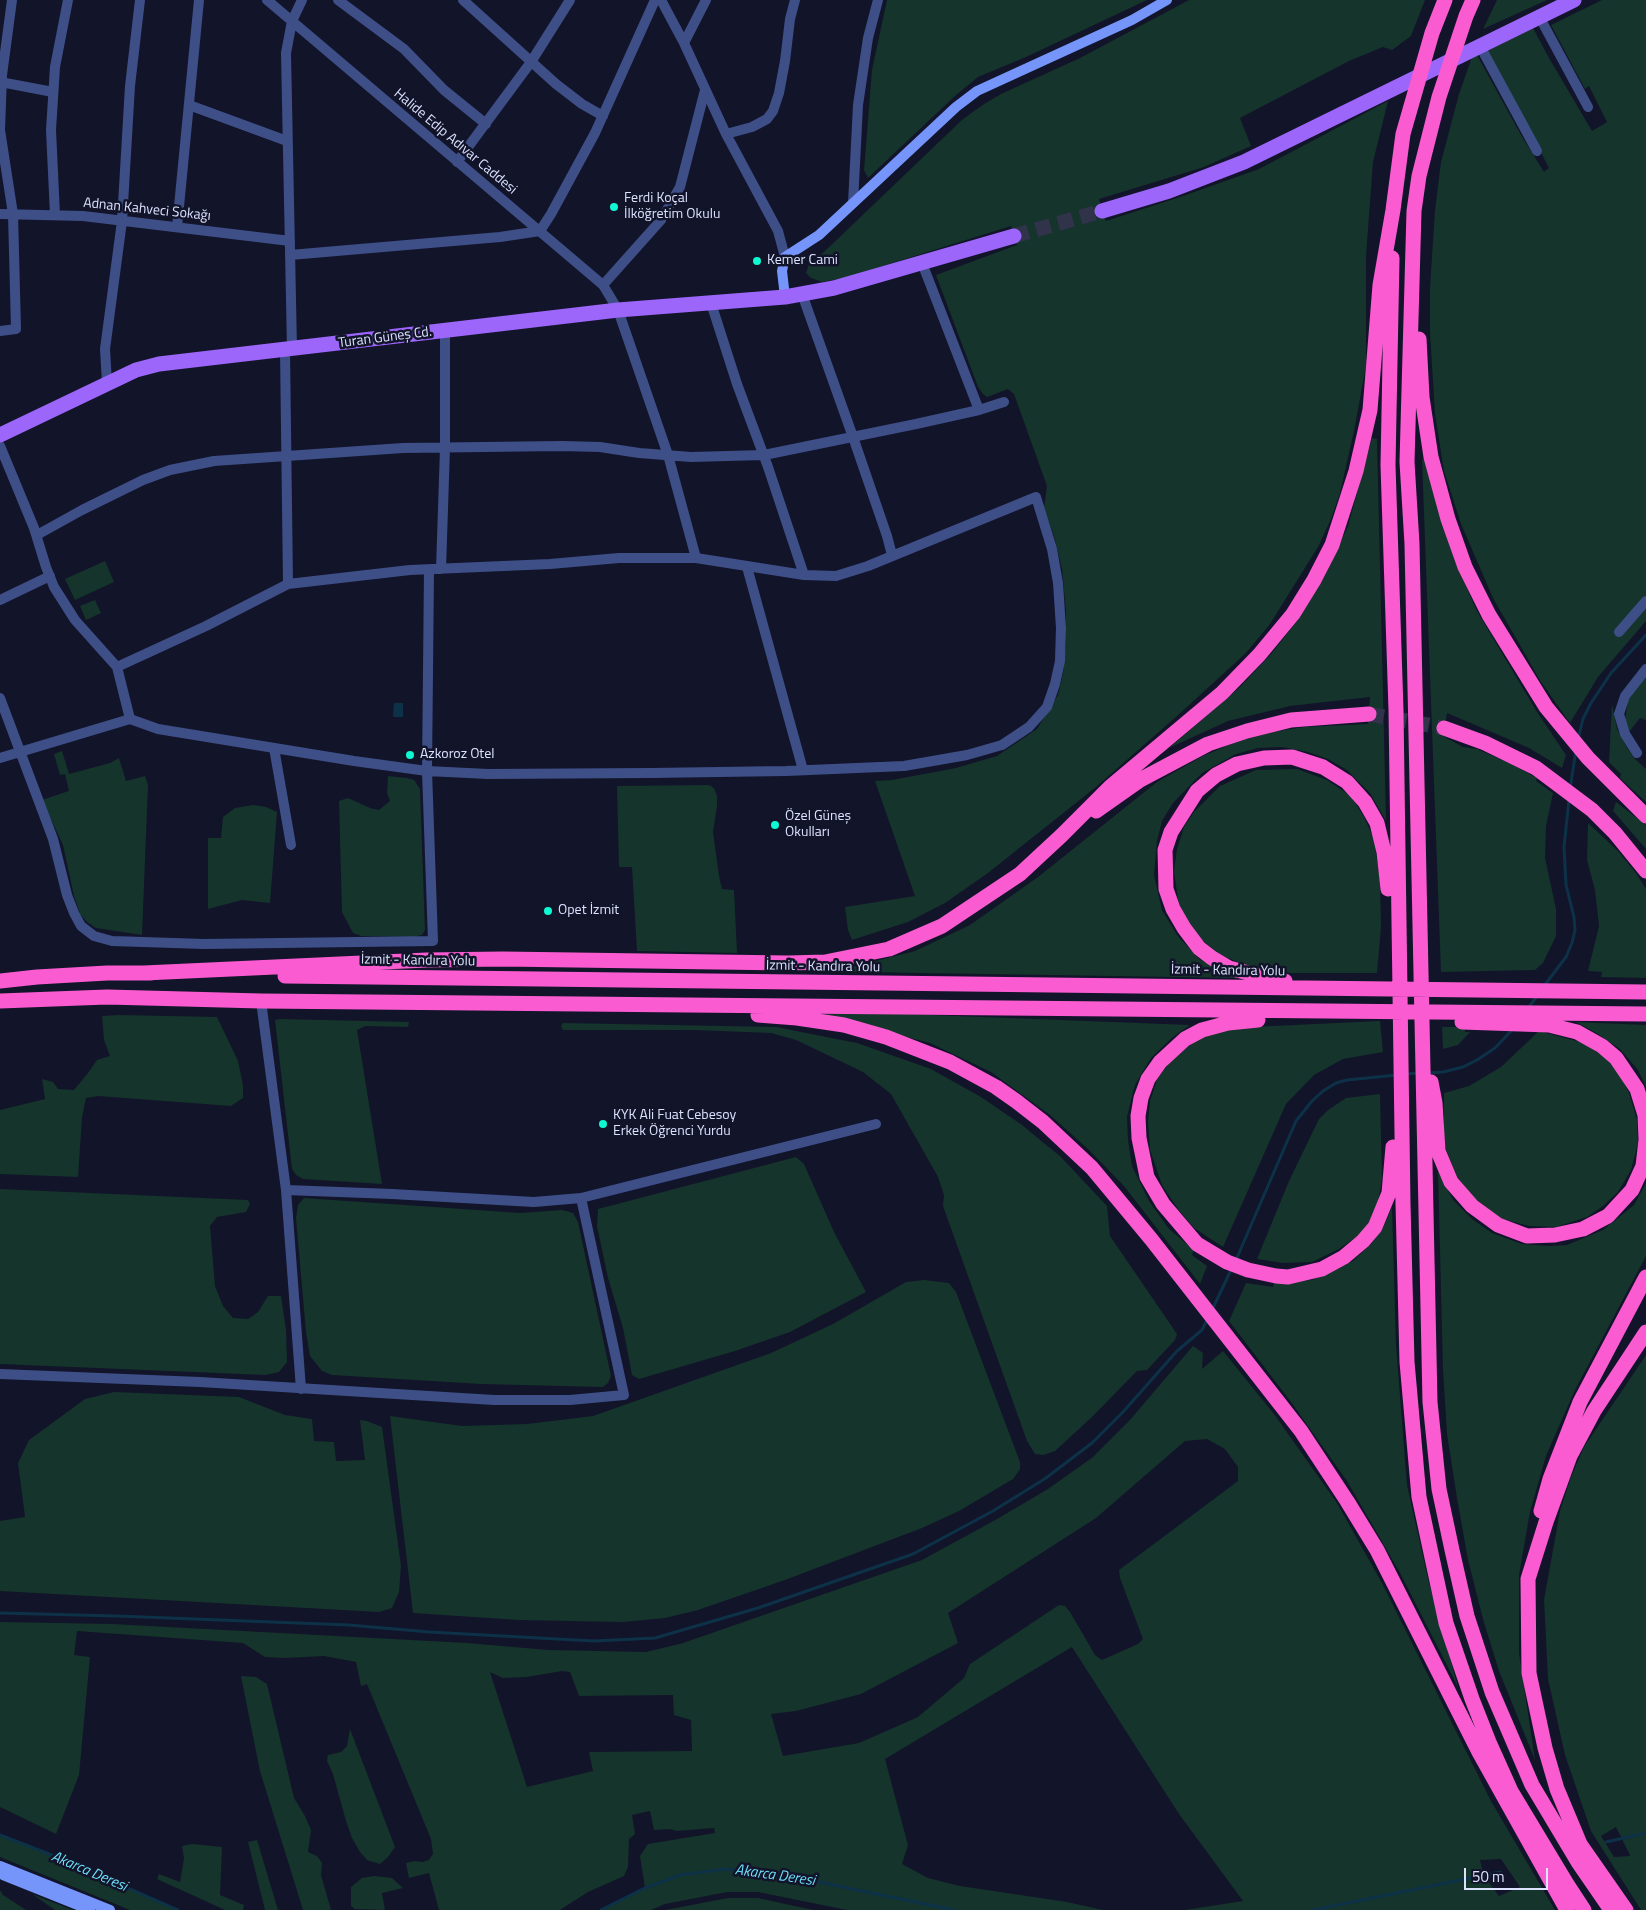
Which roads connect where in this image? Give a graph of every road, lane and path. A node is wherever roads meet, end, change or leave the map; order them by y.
1 (12, 0) edge
2 (68, 0) edge
3 (140, 0) edge
4 (199, 0) edge
5 (267, 0) edge
6 (302, 0) edge
7 (338, 0) edge
8 (463, 0) edge
9 (570, 0) edge
10 (655, 0) edge
11 (661, 0) edge
12 (706, 0) edge
13 (795, 0) edge
14 (878, 0) edge
15 (1167, 0) edge
16 (1445, 0) edge
17 (1473, 0) edge
18 (1574, 0) edge
19 (1540, 18) junction
20 (292, 21) junction
21 (4, 26) edge
22 (684, 43) junction
23 (1480, 46) junction
24 (531, 62) junction
25 (1, 83) edge
26 (705, 90) junction
27 (53, 92) junction
28 (188, 105) junction
29 (1588, 107) dead end
30 (603, 116) junction
31 (486, 124) junction
32 (726, 134) junction
33 (287, 141) junction
34 (1537, 152) dead end
35 (458, 162) junction
36 (853, 203) junction
37 (1393, 210) junction
38 (1102, 211) tunnel mouth
39 (1414, 211) junction
40 (0, 214) edge
41 (13, 214) junction
42 (55, 215) junction
43 (122, 220) junction
44 (177, 226) junction
45 (540, 231) junction
46 (1014, 236) tunnel mouth
47 (290, 241) junction
48 (290, 255) junction
49 (785, 257) junction
50 (922, 263) junction
51 (603, 285) junction
52 (802, 294) junction
53 (785, 297) junction
54 (711, 303) junction
55 (618, 310) junction
56 (445, 330) junction
57 (0, 331) edge
58 (288, 349) junction
59 (107, 383) junction
60 (1004, 402) dead end
61 (979, 410) junction
62 (0, 435) edge
63 (853, 437) junction
64 (0, 446) edge
65 (445, 448) junction
66 (668, 455) junction
67 (764, 455) junction
68 (286, 457) junction
69 (37, 535) junction
70 (892, 556) junction
71 (696, 558) junction
72 (747, 567) junction
73 (440, 569) junction
74 (429, 570) junction
75 (804, 575) junction
76 (50, 576) junction
77 (288, 584) junction
78 (0, 600) edge
79 (1646, 601) edge
80 (1619, 632) dead end
81 (118, 667) junction
82 (1646, 669) edge
83 (0, 698) edge
84 (1369, 714) tunnel mouth
85 (130, 719) junction
86 (1444, 728) tunnel mouth
87 (274, 748) junction
88 (19, 752) junction
89 (1637, 753) dead end
90 (0, 758) edge
91 (803, 770) junction
92 (427, 771) junction
93 (1646, 816) edge
94 (1062, 835) junction
95 (291, 845) dead end
96 (1646, 871) edge
97 (1399, 960) junction
98 (144, 973) junction
99 (0, 981) edge
100 (1332, 988) junction
101 (1646, 992) edge
102 (0, 1001) edge
103 (261, 1001) junction
104 (632, 1004) junction
105 (1331, 1012) junction
106 (1646, 1014) edge
107 (1470, 1018) junction
108 (1402, 1103) junction
109 (1430, 1114) junction
110 (876, 1124) dead end
111 (1646, 1139) edge
112 (286, 1190) junction
113 (581, 1198) junction
114 (1646, 1277) edge
115 (1646, 1332) edge
116 (0, 1374) edge
117 (301, 1389) junction
118 (1528, 1579) junction
119 (0, 1866) edge
120 (0, 1874) edge
121 (90, 1910) edge
122 (110, 1910) edge
123 (1567, 1910) edge
124 (1584, 1910) edge
125 (1611, 1910) edge
126 (1626, 1910) edge

1 - 21 street
2 - 27 street
3 - 43 street
4 - 28 street
5 - 20 street, Halide Edip Adıvar Caddesi
6 - 20 street
7 - 31 street
8 - 24 street
9 - 24 street
10 - 30 street
11 - 22 street
12 - 22 street
13 - 32 street
14 - 36 street
15 - 36 main road
16 - 37 highway
17 - 39 highway
18 - 19 main road
19 - 23 main road
19 - 29 street
20 - 33 street
20 - 35 street, Halide Edip Adıvar Caddesi
21 - 25 street
22 - 26 street
23 - 34 street
23 - 38 main road
24 - 30 street
24 - 31 street
25 - 27 street
25 - 41 street
26 - 32 street
26 - 51 street
27 - 42 street
28 - 33 street
28 - 44 street
30 - 45 street
31 - 35 street
32 - 49 street
33 - 47 street
35 - 45 street, Halide Edip Adıvar Caddesi
36 - 49 main road
37 - 94 highway
37 - 97 highway
39 - 93 highway
39 - 109 highway
40 - 41 street, Adnan Kahveci Sokağı
41 - 42 street, Adnan Kahveci Sokağı
41 - 57 street
42 - 43 street, Adnan Kahveci Sokağı
43 - 44 street, Adnan Kahveci Sokağı
43 - 59 street
44 - 47 street, Adnan Kahveci Sokağı
45 - 48 street
45 - 51 street, Halide Edip Adıvar Caddesi
46 - 50 main road, Turan Güneş Cd.
47 - 48 street
48 - 58 street
49 - 53 main road
50 - 52 main road, Turan Güneş Cd.
50 - 61 street
51 - 55 street, Halide Edip Adıvar Caddesi
52 - 53 main road, Turan Güneş Cd.
52 - 63 street
53 - 54 main road, Turan Güneş Cd.
54 - 55 main road, Turan Güneş Cd.
54 - 67 street
55 - 56 main road, Turan Güneş Cd.
55 - 66 street, Halide Edip Adıvar Caddesi
56 - 58 main road, Turan Güneş Cd.
56 - 65 street
58 - 59 main road, Turan Güneş Cd.
58 - 68 street
59 - 62 main road, Turan Güneş Cd.
60 - 61 street
61 - 63 street
63 - 67 street
63 - 70 street
64 - 69 street
65 - 66 street
65 - 68 street
65 - 73 street
66 - 67 street
66 - 71 street, Halide Edip Adıvar Caddesi
67 - 75 street
68 - 69 street
68 - 77 street
69 - 76 street
70 - 75 street
70 - 91 street
71 - 72 street
71 - 73 street
72 - 75 street
72 - 91 street
73 - 74 street
74 - 77 street
74 - 92 street
76 - 78 street
76 - 81 street
77 - 81 street
79 - 80 street
81 - 85 street
82 - 89 street
83 - 88 street
84 - 94 highway
85 - 87 street
85 - 88 street
86 - 96 highway
87 - 92 street
87 - 95 street
88 - 90 street
88 - 92 street
91 - 92 street
94 - 98 highway
97 - 100 highway
97 - 108 highway
98 - 99 highway, İzmit - Kandıra Yolu
98 - 100 highway, İzmit - Kandıra Yolu
100 - 101 highway, İzmit - Kandıra Yolu
102 - 103 highway
103 - 104 highway
103 - 112 street
104 - 105 highway
104 - 123 highway
105 - 107 highway
105 - 108 highway
106 - 107 highway
107 - 111 highway
108 - 124 highway
109 - 111 highway
109 - 125 highway
110 - 113 street
112 - 113 street
112 - 117 street
113 - 117 street
114 - 118 highway
115 - 118 highway
116 - 117 street
118 - 126 highway
119 - 122 main road
120 - 121 main road

